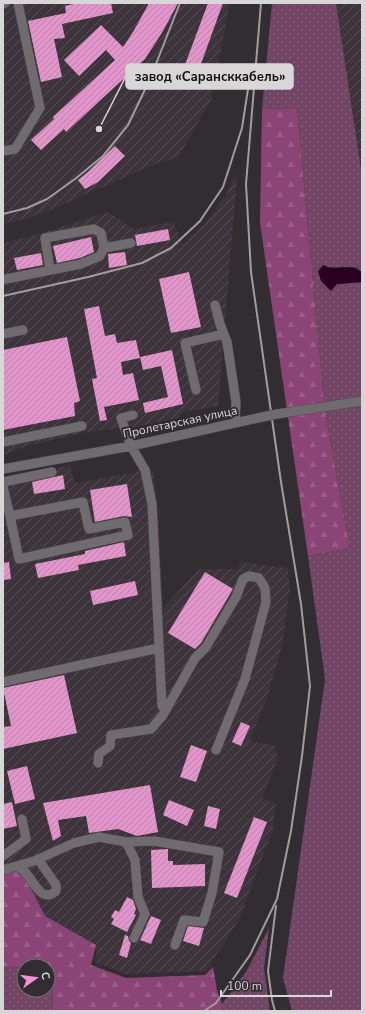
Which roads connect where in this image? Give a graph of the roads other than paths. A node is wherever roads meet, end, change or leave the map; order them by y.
1 (18, 3) edge
2 (3, 151) edge
3 (131, 243) dead end
4 (104, 248) junction
5 (50, 270) junction
6 (3, 279) edge
7 (215, 305) dead end
8 (23, 330) dead end
9 (3, 334) edge
10 (224, 334) junction
11 (196, 390) dead end
12 (362, 401) edge
13 (133, 415) dead end
14 (121, 418) junction
15 (111, 420) dead end
16 (235, 422) junction
17 (82, 426) dead end
18 (3, 442) edge
19 (131, 446) junction
20 (3, 469) edge
21 (52, 472) dead end
22 (3, 482) edge
23 (3, 487) edge
24 (10, 516) junction
25 (159, 648) junction
26 (3, 682) edge
27 (166, 708) junction
28 (216, 750) dead end
29 (98, 763) dead end
30 (22, 819) dead end
31 (126, 842) junction
32 (3, 856) edge
33 (38, 859) junction
34 (18, 866) junction
35 (3, 870) edge
36 (134, 938) dead end
37 (175, 945) dead end

1 - 2 street
3 - 4 street
4 - 5 street
4 - 5 street
5 - 6 street
7 - 10 street
8 - 9 street
10 - 11 street
10 - 16 street
12 - 16 street, Пролетарская улица, bridge
13 - 14 street
14 - 15 street
14 - 19 street
16 - 19 street, Пролетарская улица
17 - 18 street
19 - 20 street, Пролетарская улица
19 - 25 street
21 - 22 street
23 - 24 street
24 - 24 street
25 - 26 street
25 - 27 street
27 - 28 street
27 - 29 street
30 - 32 street
31 - 33 street
31 - 36 street
31 - 37 street
33 - 34 street
33 - 34 street
34 - 35 street

